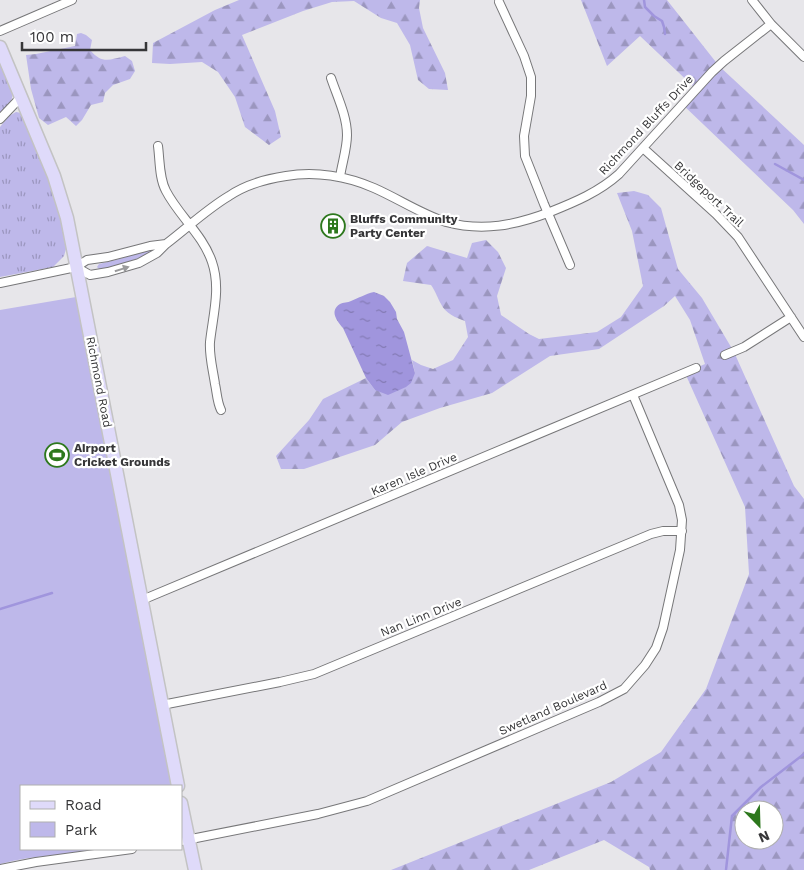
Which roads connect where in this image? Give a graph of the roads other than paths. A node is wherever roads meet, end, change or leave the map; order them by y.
1 (72, 0) edge
2 (752, 0) edge
3 (500, 2) dead end
4 (770, 24) junction
5 (0, 31) edge
6 (0, 47) edge
7 (804, 58) edge
8 (331, 78) dead end
9 (21, 97) junction
10 (0, 119) edge
11 (158, 146) dead end
12 (643, 148) junction
13 (340, 177) junction
14 (547, 213) junction
15 (190, 226) junction
16 (166, 244) junction
17 (570, 265) dead end
18 (76, 267) junction
19 (0, 283) edge
20 (791, 317) junction
21 (804, 337) edge
22 (725, 356) dead end
23 (696, 368) dead end
24 (633, 395) junction
25 (221, 410) dead end
26 (682, 531) junction
27 (142, 600) junction
28 (162, 705) junction
29 (178, 785) edge
30 (182, 812) edge
31 (185, 840) edge
32 (125, 850) edge
33 (0, 869) edge
34 (195, 870) edge

1 - 5 street
2 - 4 street
3 - 14 street
4 - 7 street
4 - 12 street, Richmond Bluffs Drive
6 - 9 main road, Richmond Road
8 - 13 street
9 - 10 street
9 - 18 main road, Richmond Road
11 - 15 street
12 - 14 street, Richmond Bluffs Drive
12 - 20 street, Bridgeport Trail
13 - 14 street, Richmond Bluffs Drive
13 - 15 street, Richmond Bluffs Drive
14 - 17 street
15 - 16 street, Richmond Bluffs Drive
15 - 25 street
16 - 18 street
18 -> 16 street, Richmond Bluffs Drive
18 - 19 street
18 - 27 main road, Richmond Road
20 - 21 street, Bridgeport Trail
20 - 22 street
23 - 24 street, Karen Isle Drive
24 - 26 street, Swetland Boulevard
24 - 27 street, Karen Isle Drive
26 - 28 street, Nan Linn Drive
26 - 31 street, Swetland Boulevard
27 - 28 main road, Richmond Road
28 - 29 main road, Richmond Road
30 - 31 main road
31 - 34 main road
32 - 33 street

